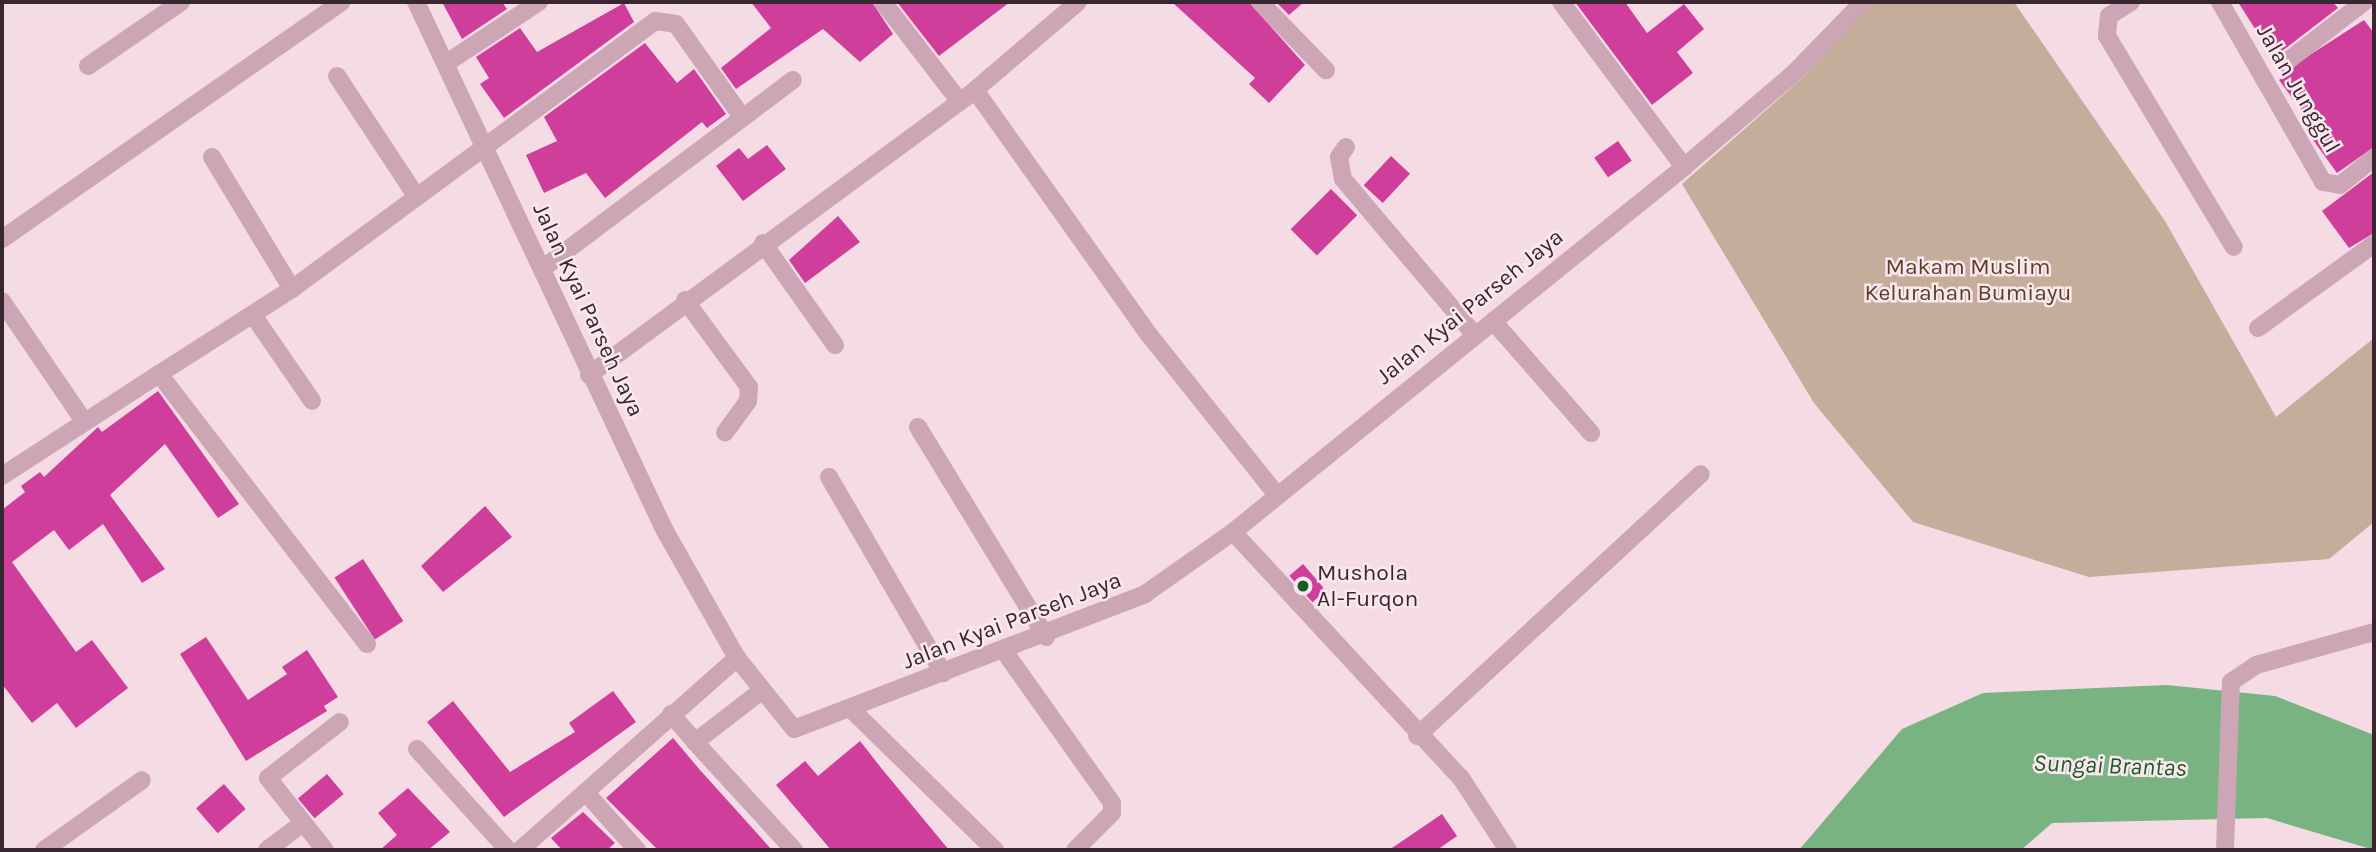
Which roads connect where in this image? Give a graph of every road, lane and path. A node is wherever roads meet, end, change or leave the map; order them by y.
1 (181, 2) edge
2 (342, 2) edge
3 (416, 2) edge
4 (539, 2) edge
5 (883, 2) edge
6 (1078, 2) edge
7 (1260, 2) edge
8 (1561, 2) edge
9 (1863, 2) edge
10 (2131, 2) edge
11 (2220, 2) edge
12 (2364, 2) edge
13 (2289, 60) dead end
14 (448, 62) junction
15 (88, 66) dead end
16 (1326, 70) dead end
17 (337, 76) dead end
18 (793, 80) dead end
19 (975, 90) junction
20 (960, 102) junction
21 (740, 114) junction
22 (1346, 147) dead end
23 (486, 148) junction
24 (212, 157) dead end
25 (2374, 158) edge
26 (1685, 167) junction
27 (416, 196) junction
28 (2, 239) edge
29 (763, 243) junction
30 (2374, 244) edge
31 (2234, 247) dead end
32 (542, 269) junction
33 (292, 289) junction
34 (685, 300) junction
35 (2, 301) edge
36 (254, 315) junction
37 (1493, 321) junction
38 (2259, 328) dead end
39 (1475, 335) junction
40 (835, 345) dead end
41 (159, 374) junction
42 (589, 375) junction
43 (312, 401) dead end
44 (84, 421) junction
45 (918, 427) dead end
46 (725, 433) dead end
47 (1591, 433) dead end
48 (1701, 474) dead end
49 (2, 476) edge
50 (829, 477) dead end
51 (1277, 495) junction
52 (1233, 532) junction
53 (2374, 632) edge
54 (1046, 637) junction
55 (367, 644) dead end
56 (1004, 651) junction
57 (737, 658) junction
58 (943, 673) junction
59 (760, 692) junction
60 (853, 710) junction
61 (671, 714) junction
62 (340, 722) dead end
63 (1417, 736) junction
64 (695, 742) junction
65 (417, 749) dead end
66 (142, 780) dead end
67 (588, 795) junction
68 (303, 823) junction
69 (44, 850) edge
70 (267, 850) edge
71 (325, 850) edge
72 (508, 850) edge
73 (520, 850) edge
74 (637, 850) edge
75 (794, 850) edge
76 (995, 850) edge
77 (1075, 850) edge
78 (1508, 850) edge
79 (2225, 850) edge

1 - 15 street
2 - 28 street
3 - 14 street, Jalan Kyai Parseh Jaya
4 - 14 street
5 - 20 street
6 - 19 street
7 - 16 street
8 - 26 street
9 - 26 street, Jalan Kyai Parseh Jaya
10 - 31 street
11 - 25 street, Jalan Junggul
12 - 13 street
14 - 23 street, Jalan Kyai Parseh Jaya
17 - 27 street
18 - 21 street
19 - 20 street
19 - 51 street
20 - 29 street
21 - 23 street
21 - 32 street
22 - 39 street
23 - 27 street
23 - 32 street, Jalan Kyai Parseh Jaya
24 - 33 street
26 - 37 street, Jalan Kyai Parseh Jaya
27 - 33 street
29 - 34 street
29 - 40 street
30 - 38 street
32 - 42 street, Jalan Kyai Parseh Jaya
33 - 36 street
34 - 42 street
34 - 46 street
35 - 44 street
36 - 41 street
36 - 43 street
37 - 39 street, Jalan Kyai Parseh Jaya
37 - 47 street
39 - 51 street, Jalan Kyai Parseh Jaya
41 - 44 street
41 - 55 street
42 - 57 street, Jalan Kyai Parseh Jaya
44 - 49 street
45 - 54 street
48 - 63 street
50 - 58 street
51 - 52 street, Jalan Kyai Parseh Jaya
52 - 54 street, Jalan Kyai Parseh Jaya
52 - 63 street
53 - 79 street
54 - 56 street, Jalan Kyai Parseh Jaya
56 - 58 street, Jalan Kyai Parseh Jaya
56 - 77 street
57 - 59 street, Jalan Kyai Parseh Jaya
57 - 61 street
58 - 60 street, Jalan Kyai Parseh Jaya
59 - 60 street, Jalan Kyai Parseh Jaya
59 - 64 street
60 - 76 street
61 - 64 street
61 - 67 street
62 - 68 street
63 - 78 street
64 - 75 street
65 - 72 street
66 - 69 street
67 - 73 street
67 - 74 street
68 - 70 street
68 - 71 street

